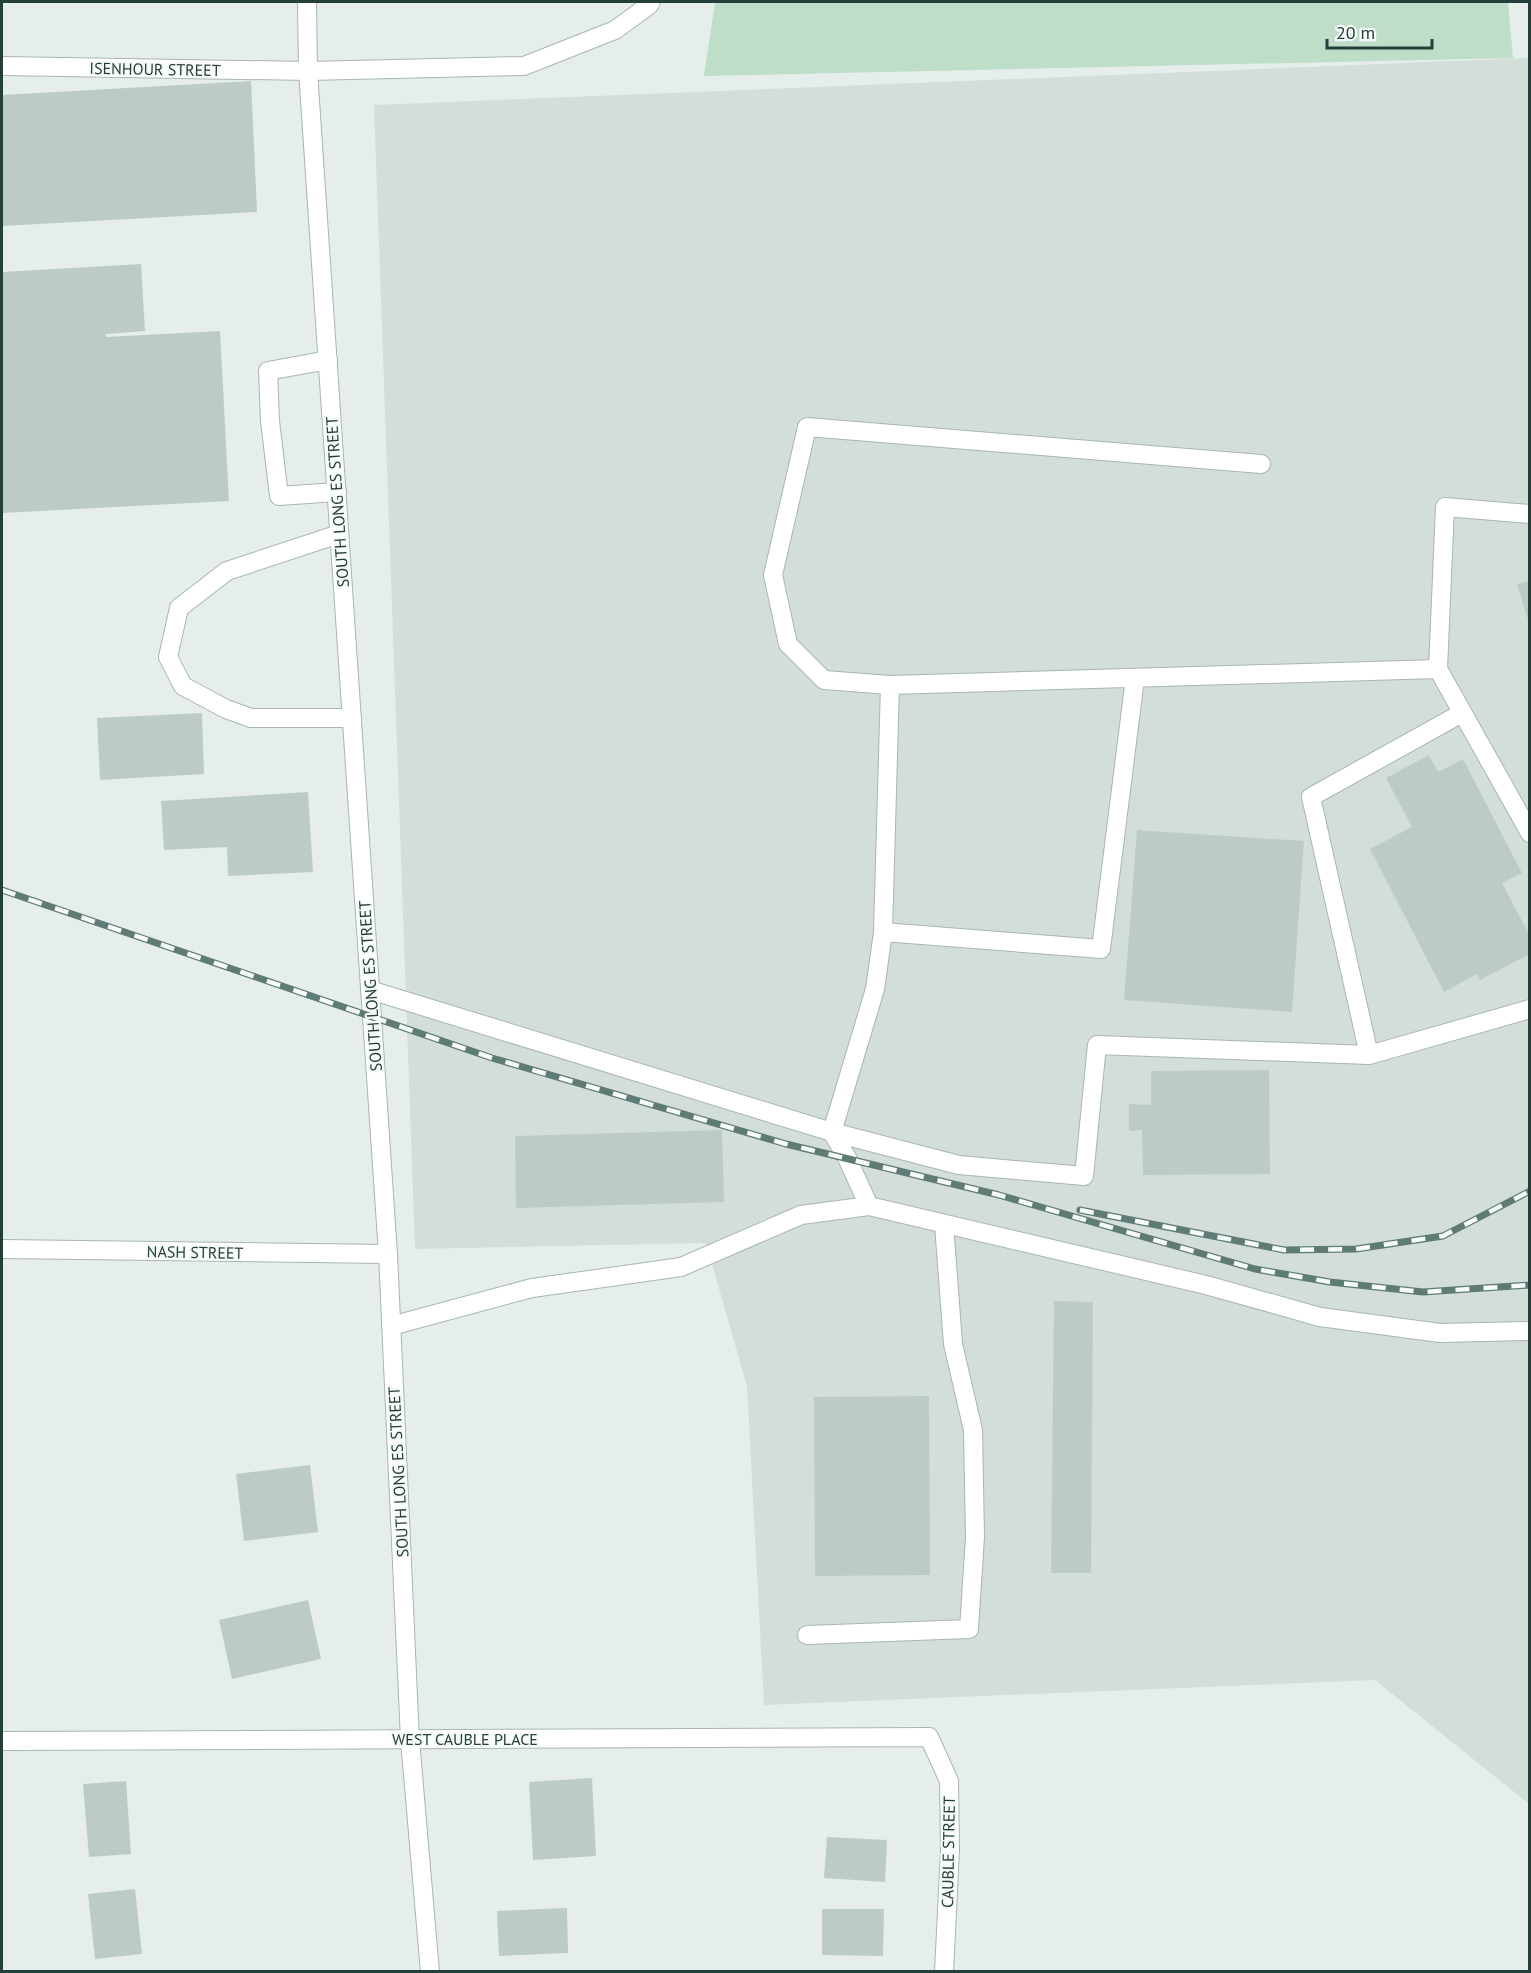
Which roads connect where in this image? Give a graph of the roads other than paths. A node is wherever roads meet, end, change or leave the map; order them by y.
1 (307, 2) edge
2 (651, 2) edge
3 (2, 66) edge
4 (308, 71) junction
5 (328, 360) junction
6 (1262, 464) dead end
7 (337, 492) junction
8 (1530, 514) edge
9 (339, 534) junction
10 (1438, 669) junction
11 (1135, 678) junction
12 (890, 685) junction
13 (1462, 713) junction
14 (352, 718) junction
15 (1530, 833) edge
16 (883, 932) junction
17 (370, 990) junction
18 (1530, 1009) edge
19 (1369, 1055) junction
20 (832, 1132) junction
21 (869, 1206) junction
22 (944, 1224) junction
23 (2, 1249) edge
24 (388, 1254) junction
25 (391, 1326) junction
26 (1530, 1331) edge
27 (807, 1635) dead end
28 (929, 1737) joint
29 (411, 1740) junction
30 (2, 1741) edge
31 (430, 1971) edge
32 (944, 1971) edge

1 - 4 street, SOUTH LONG ES STREET
2 - 4 street, ISENHOUR STREET
3 - 4 street, ISENHOUR STREET
4 - 5 street, SOUTH LONG ES STREET
5 - 7 street, SOUTH LONG ES STREET
5 - 7 street
6 - 12 street
7 - 9 street, SOUTH LONG ES STREET
8 - 10 street
9 - 14 street, SOUTH LONG ES STREET
9 - 14 street
10 - 11 street
10 - 13 street
11 - 12 street
11 - 16 street
12 - 16 street
13 - 15 street
13 - 19 street
14 - 17 street, SOUTH LONG ES STREET
16 - 20 street
17 - 20 street
17 - 24 street, SOUTH LONG ES STREET
18 - 19 street
19 - 20 street
20 - 21 street
21 - 22 street
21 - 25 street
22 - 26 street
22 - 27 street
23 - 24 street, NASH STREET
24 - 25 street, SOUTH LONG ES STREET
25 - 29 street, SOUTH LONG ES STREET
28 - 29 street, WEST CAUBLE PLACE
28 - 32 street, CAUBLE STREET
29 - 30 street, WEST CAUBLE PLACE
29 - 31 street, SOUTH LONG ES STREET

